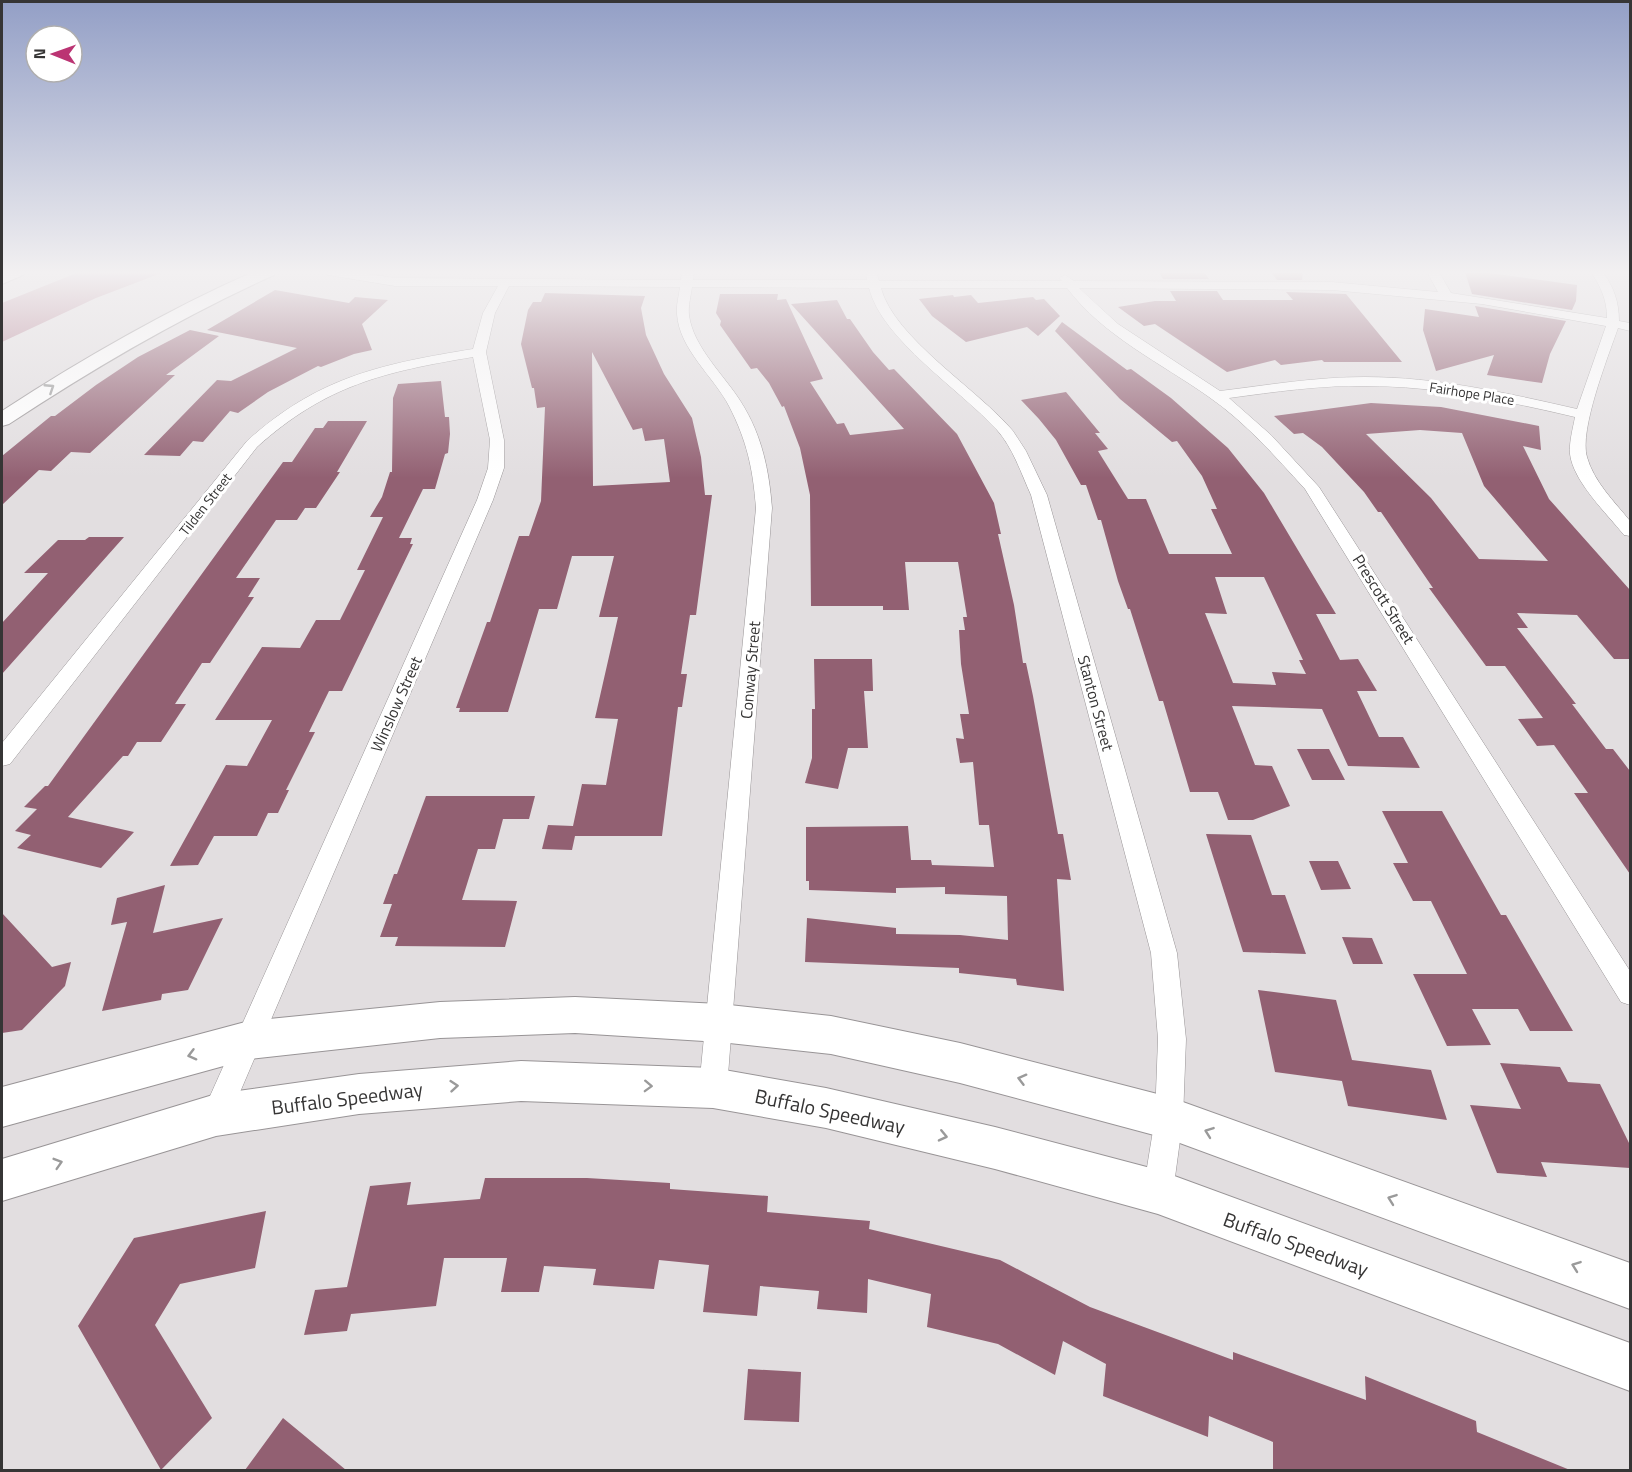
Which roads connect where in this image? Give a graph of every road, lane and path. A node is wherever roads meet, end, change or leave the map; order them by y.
1 (102, 341) edge
2 (130, 341) edge
3 (482, 341) edge
4 (692, 341) edge
5 (911, 341) edge
6 (1136, 341) edge
7 (1607, 341) edge
8 (479, 352) junction
9 (1217, 396) junction
10 (2, 400) edge
11 (1582, 414) junction
12 (2, 420) edge
13 (1630, 531) edge
14 (2, 758) edge
15 (1630, 993) edge
16 (720, 1023) junction
17 (249, 1040) junction
18 (712, 1088) junction
19 (2, 1107) edge
20 (216, 1115) junction
21 (1169, 1118) junction
22 (4, 1181) edge
23 (1158, 1192) junction
24 (1630, 1286) edge
25 (1630, 1367) edge

1 - 10 main road
12 -> 2 main road
3 - 8 street, Winslow Street
4 - 16 street, Conway Street
5 - 21 street, Stanton Street
6 - 9 street, Prescott Street
7 - 11 street
8 - 14 street, Tilden Street
8 - 17 street, Winslow Street
9 - 11 street, Fairhope Place
9 - 15 street, Prescott Street
11 - 13 street
16 - 17 main road
16 - 18 street, Conway Street
21 -> 16 main road
17 -> 19 main road
17 - 20 street, Winslow Street
20 -> 18 main road, Buffalo Speedway
18 -> 23 main road, Buffalo Speedway
22 -> 20 main road, Buffalo Speedway
21 - 23 street, Stanton Street
24 -> 21 main road
23 - 25 main road, Buffalo Speedway

